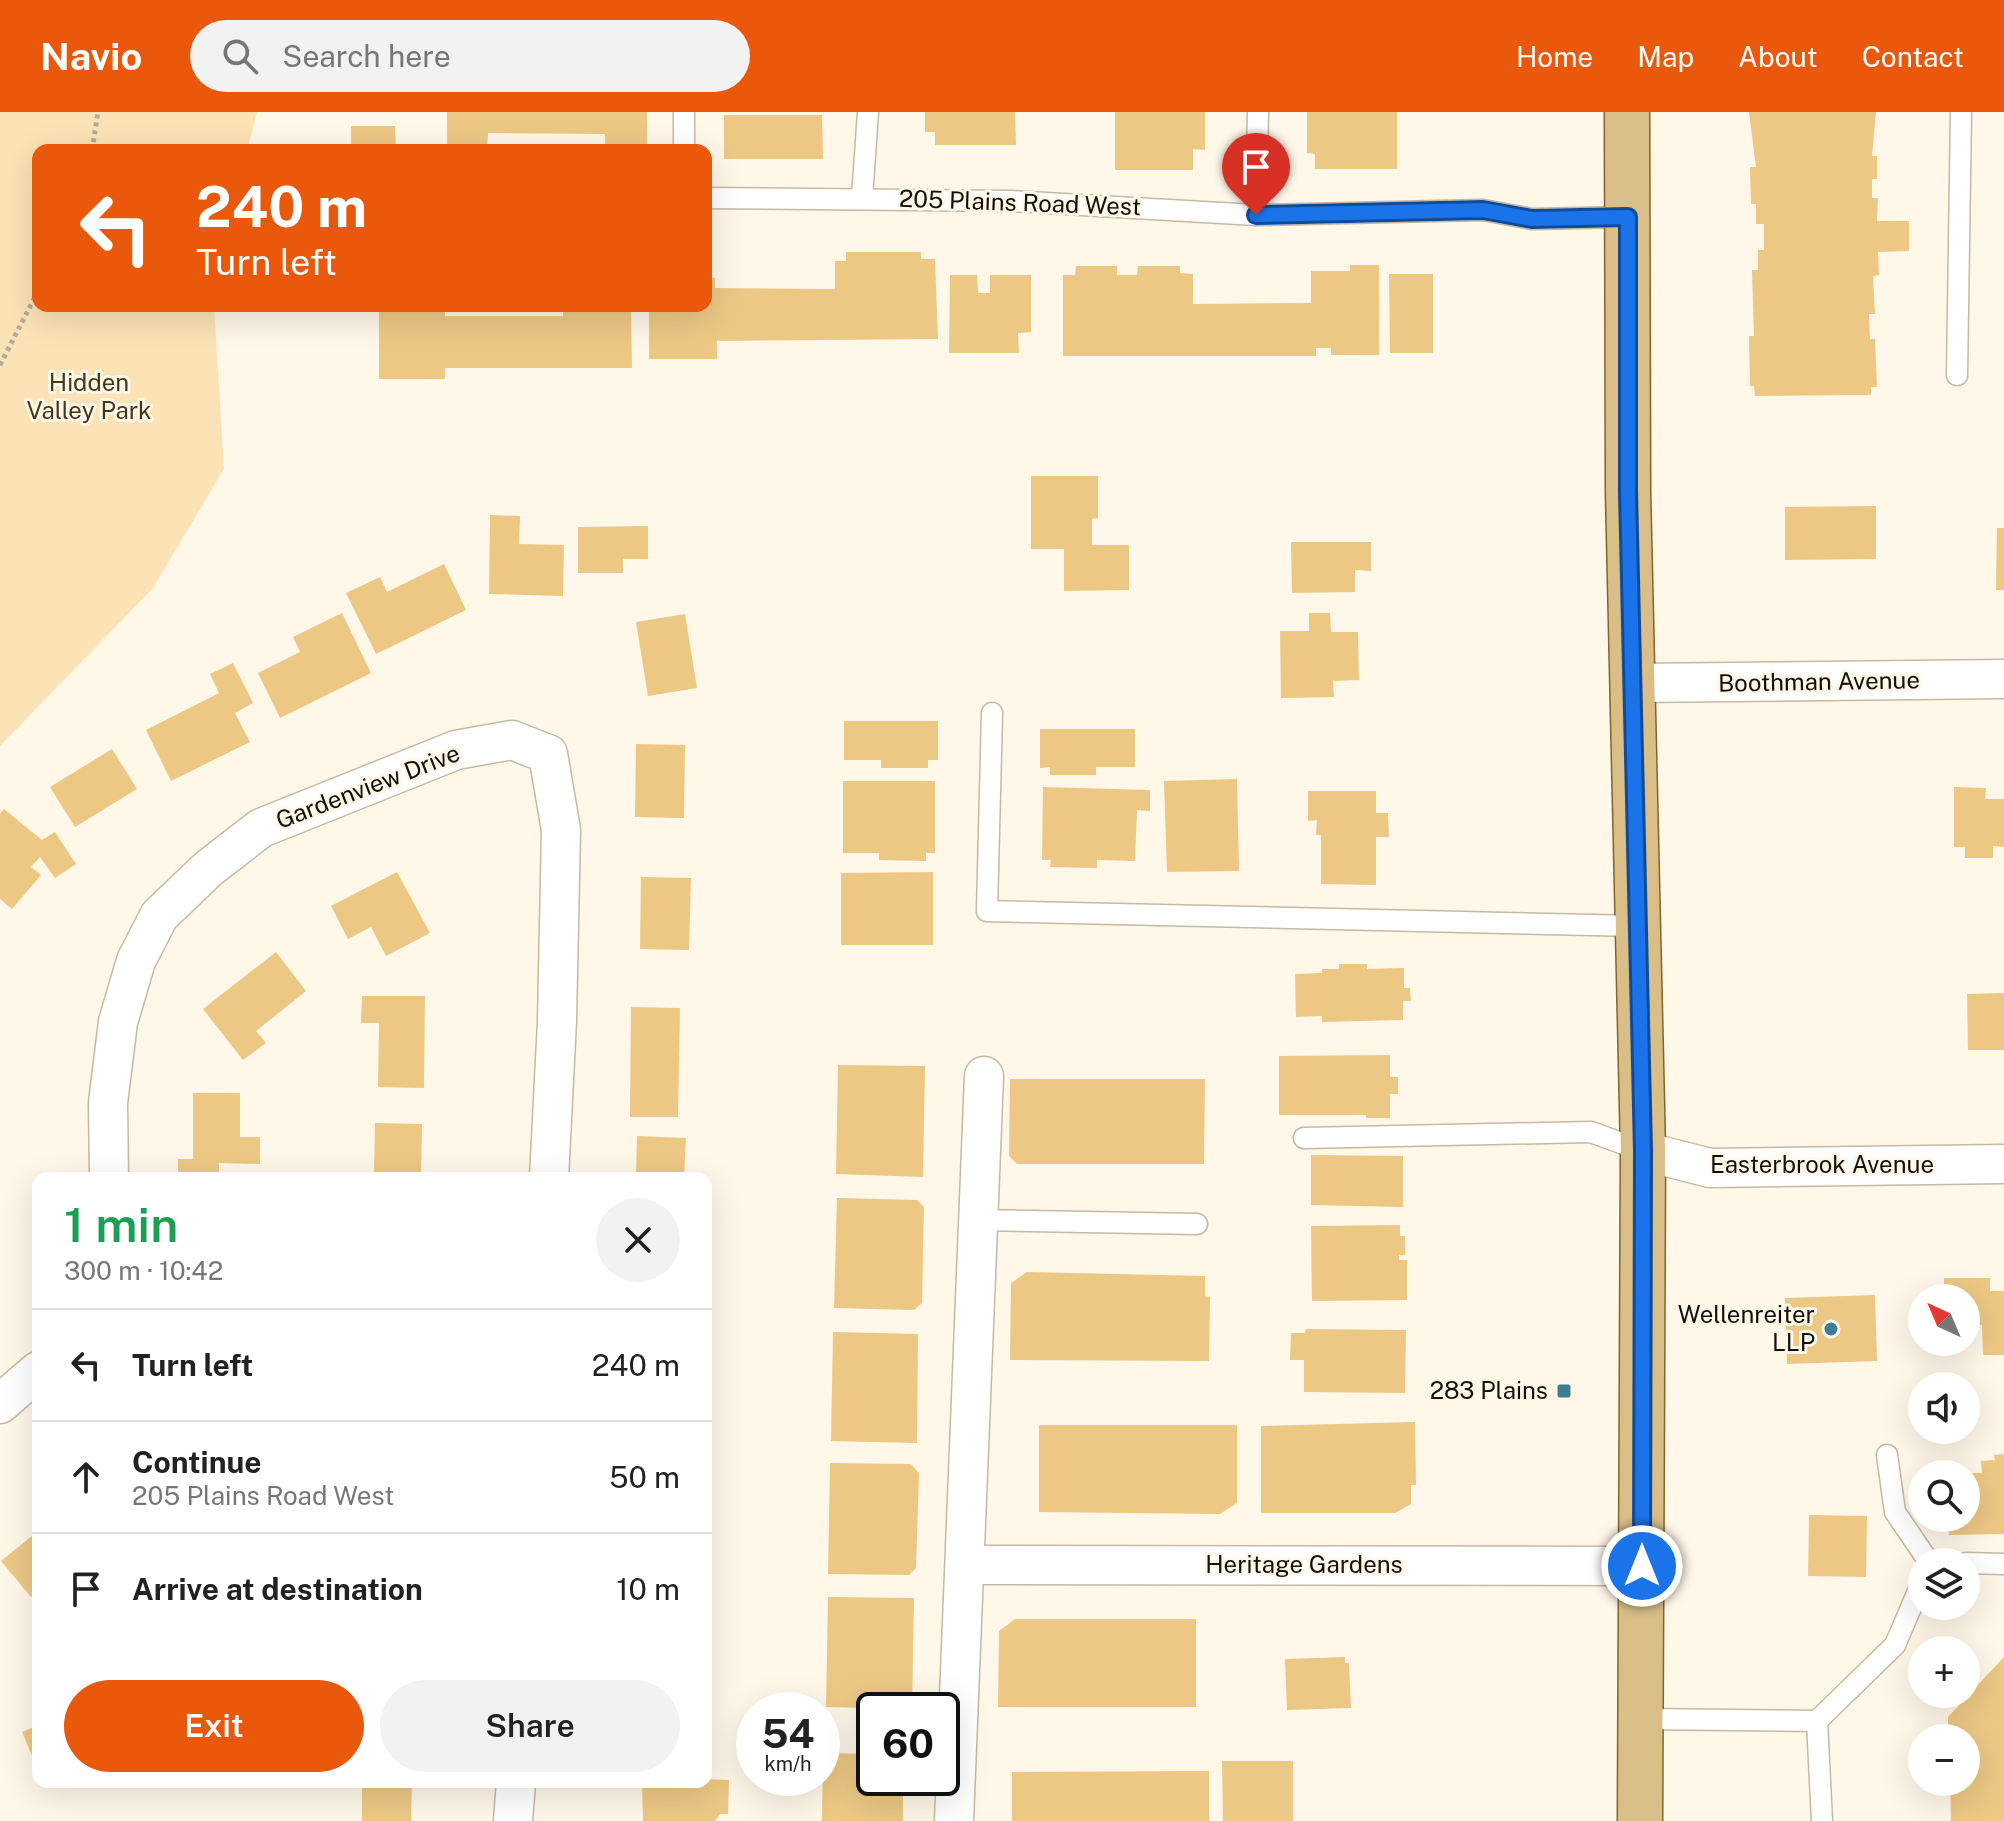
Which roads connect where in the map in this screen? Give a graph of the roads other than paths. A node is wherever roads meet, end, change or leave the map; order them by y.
1 (684, 112) edge
2 (868, 112) edge
3 (1258, 112) edge
4 (1627, 112) edge
5 (1961, 112) edge
6 (684, 144) edge
7 (712, 198) edge
8 (862, 198) junction
9 (1256, 215) junction
10 (1628, 217) junction
11 (1957, 375) dead end
12 (2004, 679) edge
13 (1635, 683) junction
14 (992, 713) dead end
15 (1636, 926) junction
16 (984, 1076) dead end
17 (1304, 1138) dead end
18 (1643, 1151) junction
19 (2004, 1164) edge
20 (109, 1172) edge
21 (549, 1172) edge
22 (979, 1220) junction
23 (1197, 1224) dead end
24 (32, 1376) edge
25 (0, 1404) edge
26 (1887, 1455) dead end
27 (1919, 1548) edge
28 (1980, 1563) edge
29 (2004, 1564) edge
30 (966, 1565) junction
31 (1642, 1566) junction
32 (1908, 1615) edge
33 (1642, 1719) junction
34 (1817, 1721) junction
35 (516, 1788) edge
36 (513, 1821) edge
37 (954, 1821) edge
38 (1640, 1821) edge
39 (1822, 1821) edge

1 - 6 lane
2 - 8 lane
3 - 9 lane
4 - 10 main road
5 - 11 lane
7 - 8 lane, 205 Plains Road West
8 - 9 lane, 205 Plains Road West
9 - 10 lane, 205 Plains Road West
10 - 13 main road
12 - 13 street, Boothman Avenue
13 - 15 main road
14 - 15 lane
15 - 18 main road
16 - 22 street
17 - 18 lane
18 - 19 street, Easterbrook Avenue
18 - 31 main road
20 - 21 street, Gardenview Drive
22 - 23 lane
22 - 30 street
24 - 25 street
26 - 27 lane
28 - 29 lane
30 - 31 street, Heritage Gardens
30 - 37 street
31 - 33 main road
32 - 34 lane
33 - 34 lane
33 - 38 main road
34 - 39 lane
35 - 36 street

